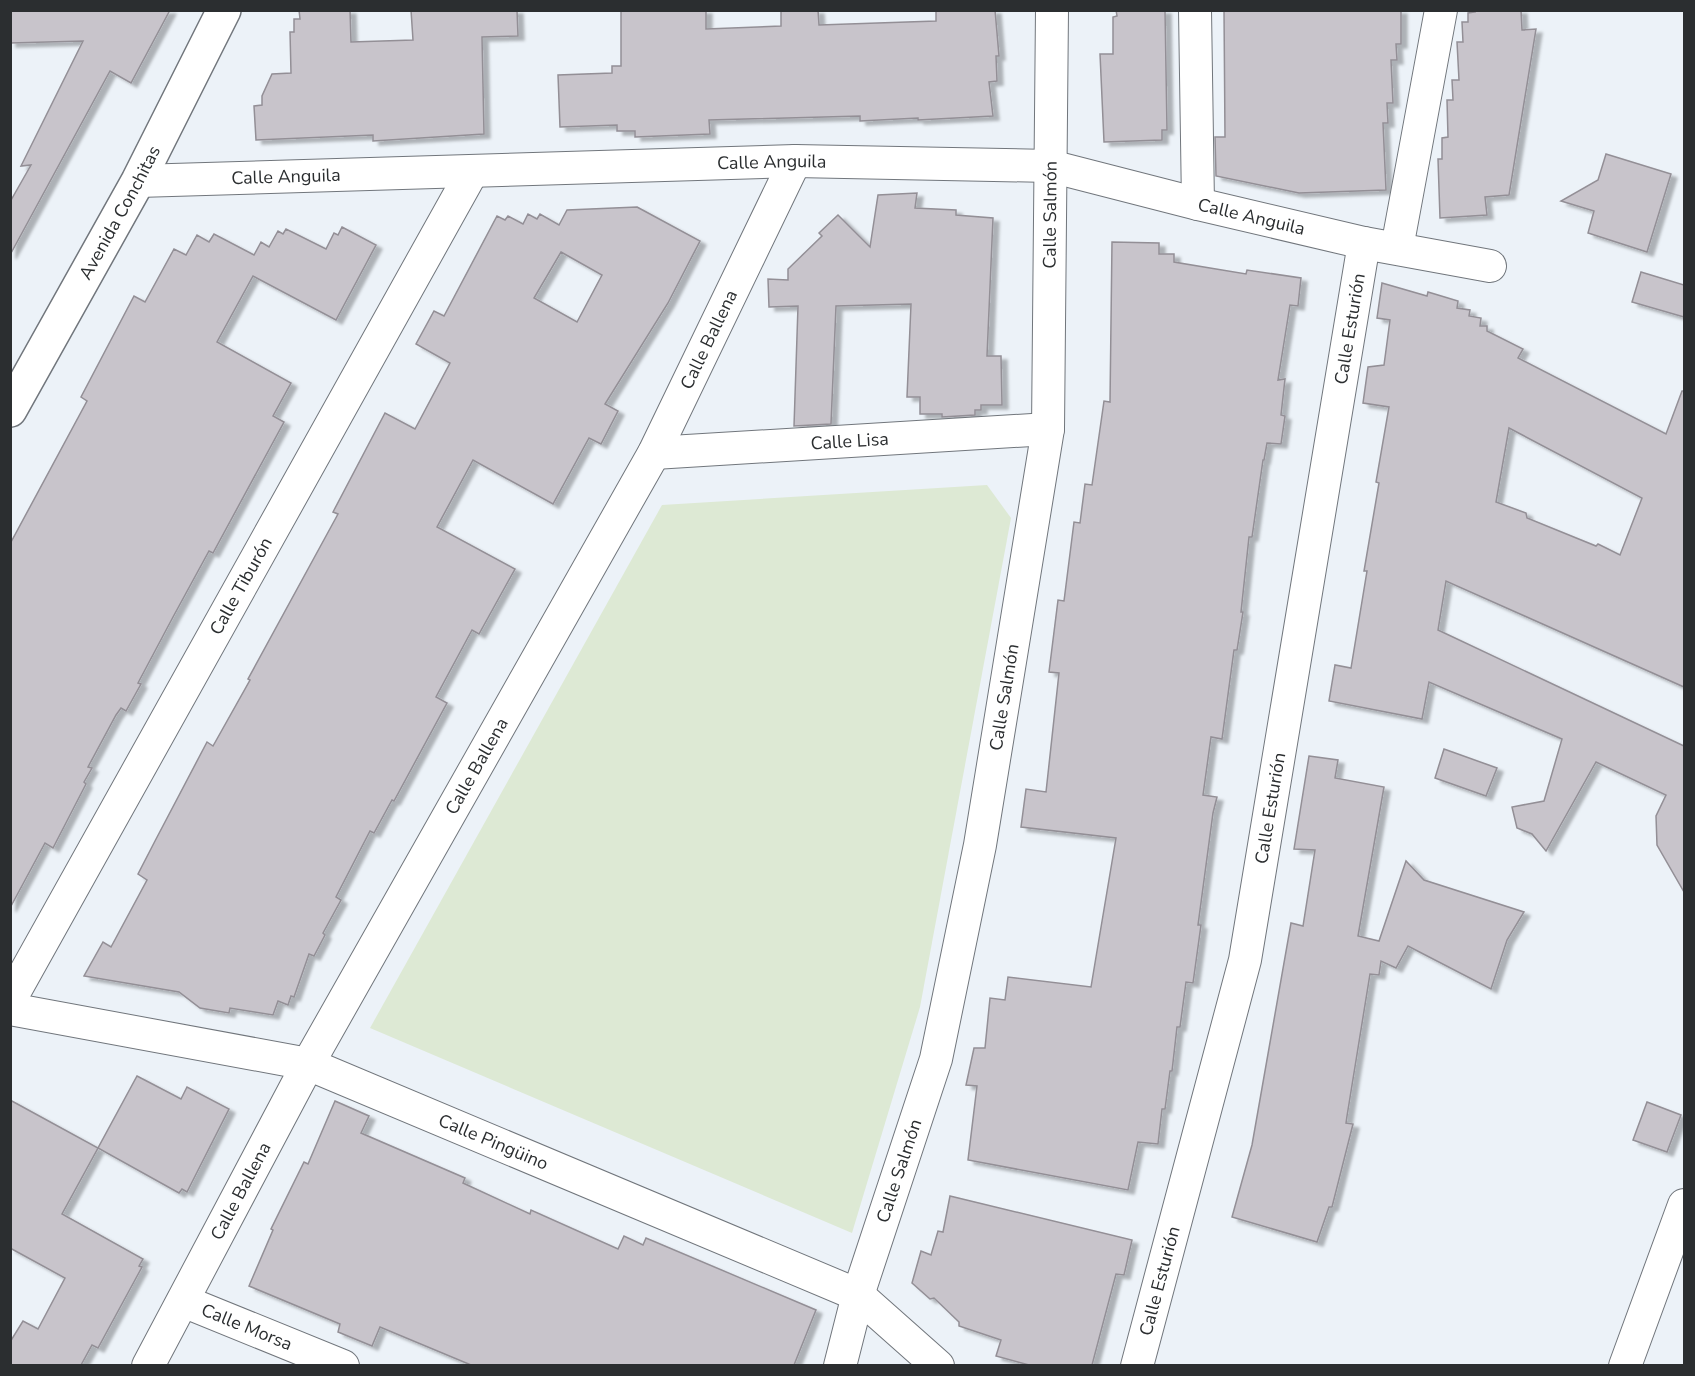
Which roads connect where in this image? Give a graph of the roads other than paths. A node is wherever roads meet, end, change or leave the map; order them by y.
1 (224, 10) edge
2 (1052, 10) edge
3 (1195, 10) edge
4 (1441, 10) edge
5 (795, 161) junction
6 (1050, 166) junction
7 (472, 172) junction
8 (138, 182) junction
9 (1198, 204) junction
10 (1364, 243) junction
11 (1397, 248) junction
12 (1490, 266) dead end
13 (22, 369) edge
14 (10, 410) edge
15 (1048, 429) junction
16 (654, 453) junction
17 (10, 1000) edge
18 (10, 1009) edge
19 (308, 1064) junction
20 (1684, 1205) edge
21 (858, 1295) junction
22 (183, 1301) junction
23 (148, 1365) edge
24 (343, 1365) edge
25 (840, 1365) edge
26 (938, 1365) edge
27 (1137, 1365) edge
28 (1625, 1365) edge

1 - 8 street, Avenida Conchitas
2 - 6 street, Calle Salmón
3 - 9 street
4 - 11 street
5 - 6 street, Calle Anguila
5 - 7 street, Calle Anguila
5 - 16 street, Calle Ballena
6 - 9 street, Calle Anguila
6 - 15 street, Calle Salmón
7 - 8 street, Calle Anguila
7 - 17 street, Calle Tiburón
8 - 13 street, Avenida Conchitas
9 - 10 street, Calle Anguila
10 - 11 street, Calle Anguila
10 - 27 street, Calle Esturión
11 - 12 street, Calle Anguila
13 - 14 street, Avenida Conchitas
15 - 16 street, Calle Lisa
15 - 21 street, Calle Salmón
16 - 19 street, Calle Ballena
18 - 19 street, Calle Pingüino
19 - 21 street, Calle Pingüino
19 - 22 street, Calle Ballena
20 - 28 street
21 - 25 street, Calle Salmón
21 - 26 street, Calle Pingüino
22 - 23 street, Calle Ballena
22 - 24 street, Calle Morsa

